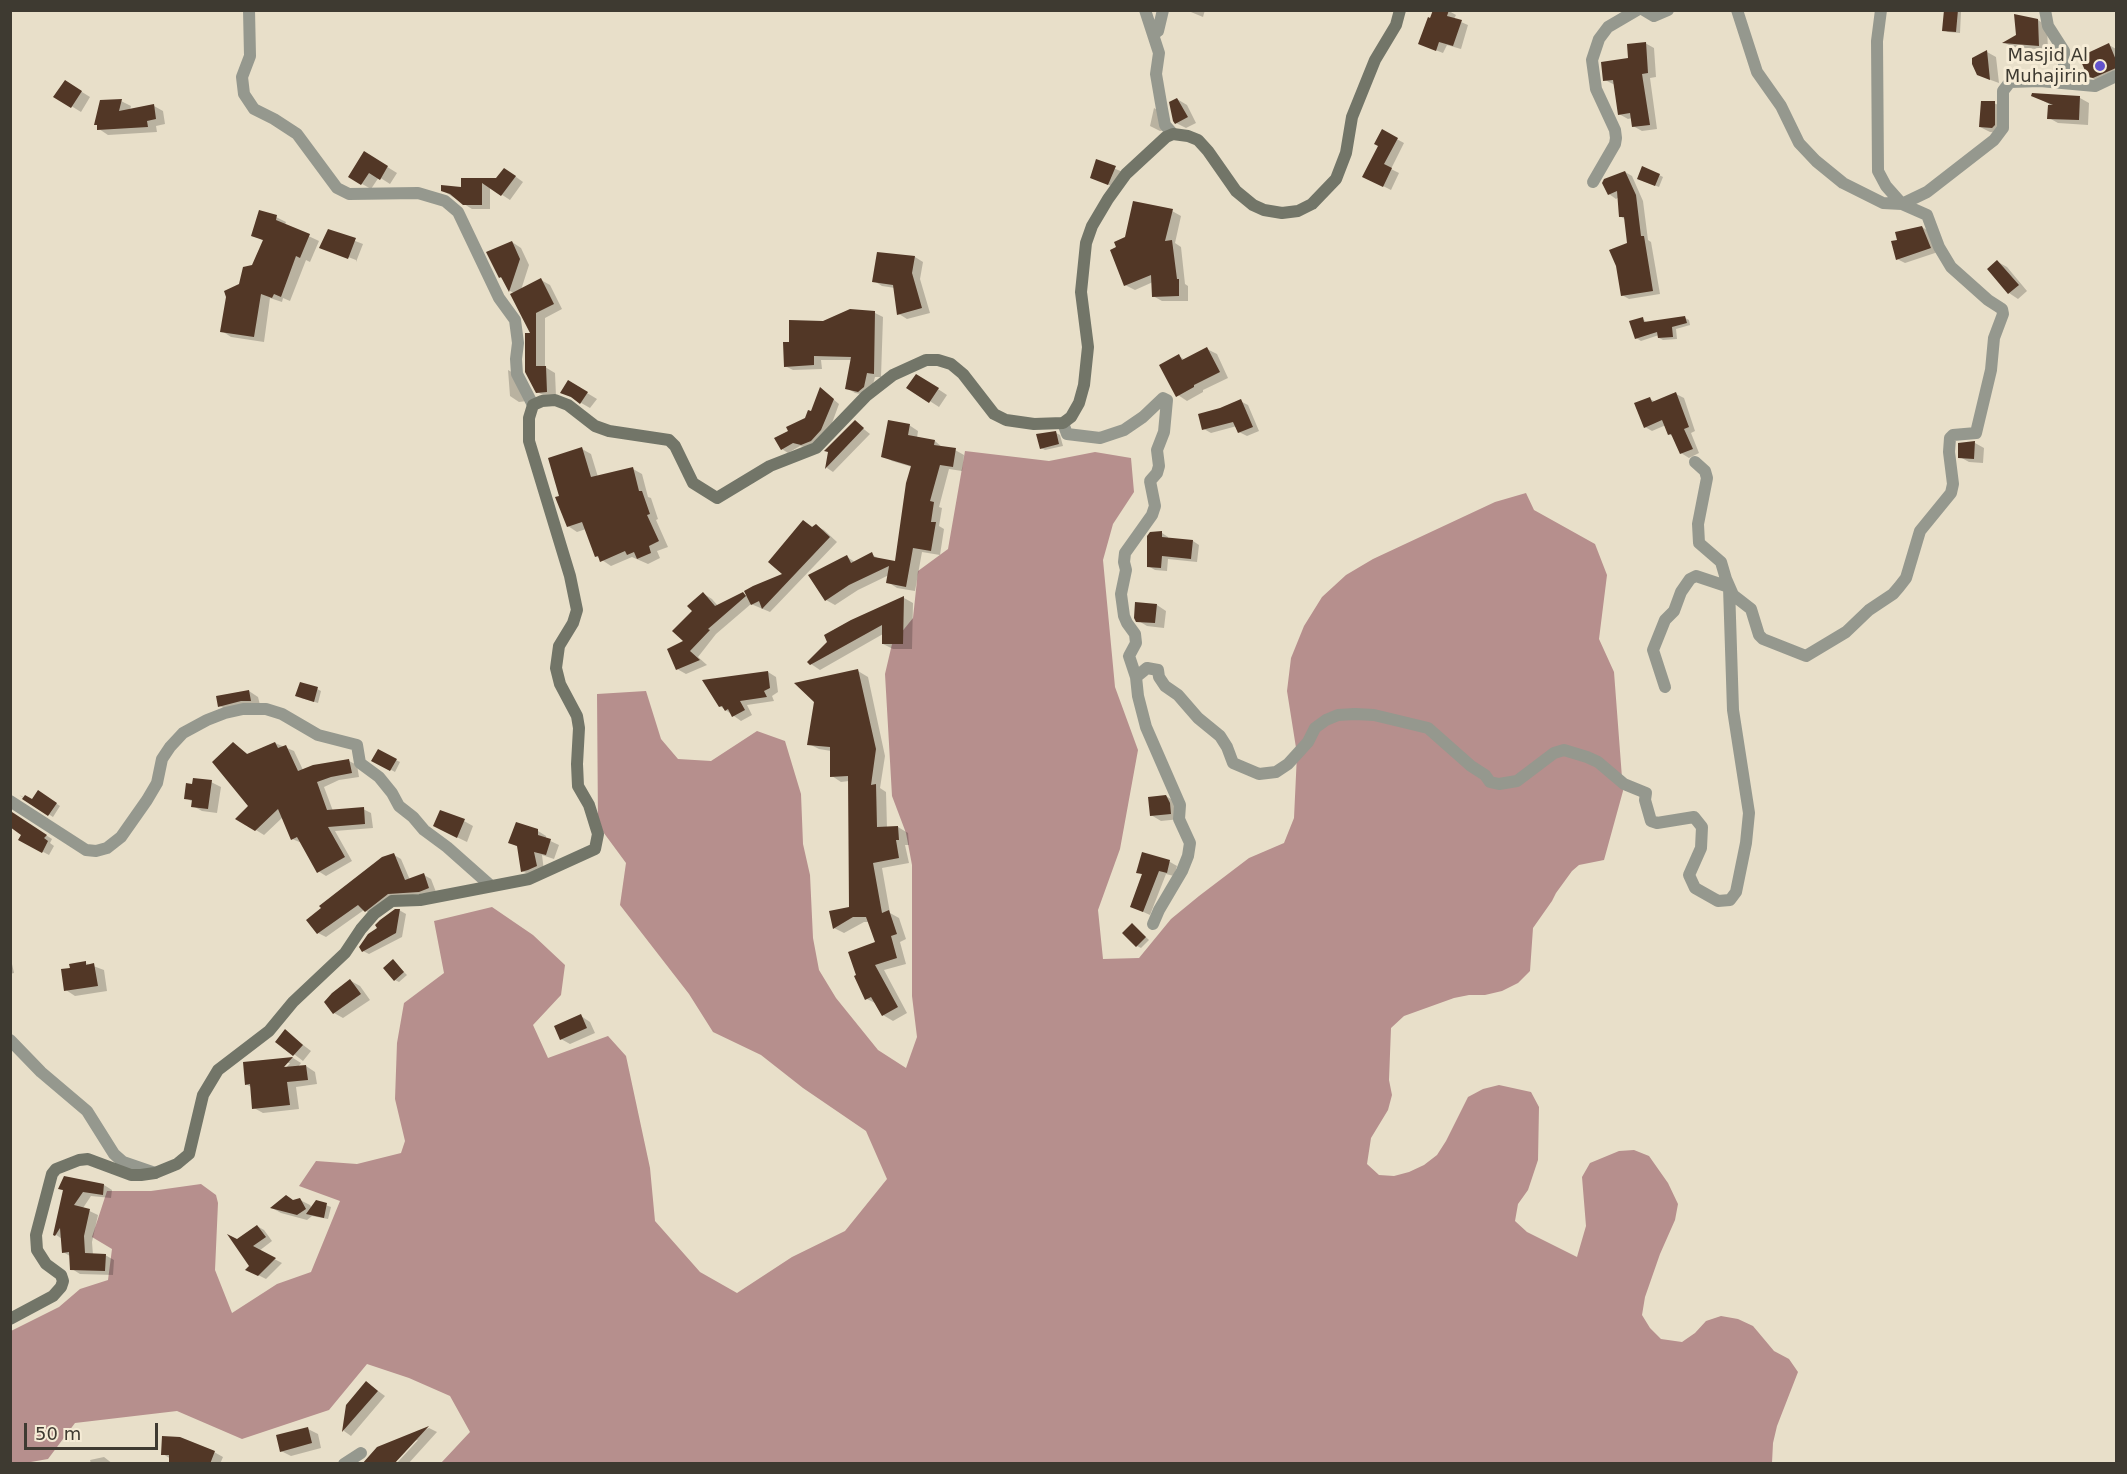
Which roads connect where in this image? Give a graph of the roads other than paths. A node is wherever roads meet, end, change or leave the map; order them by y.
1 (249, 10) edge
2 (1145, 10) edge
3 (1163, 10) edge
4 (1400, 10) edge
5 (1637, 10) edge
6 (1644, 10) edge
7 (1668, 10) edge
8 (1737, 10) edge
9 (1881, 10) edge
10 (2045, 10) edge
11 (1154, 34) junction
12 (2116, 76) edge
13 (2064, 83) junction
14 (1173, 134) junction
15 (1593, 182) dead end
16 (1902, 204) junction
17 (533, 405) junction
18 (1063, 423) junction
19 (1695, 462) dead end
20 (1729, 587) junction
21 (1136, 677) junction
22 (1665, 687) dead end
23 (10, 801) edge
24 (491, 886) junction
25 (1153, 924) dead end
26 (10, 1040) edge
27 (155, 1173) junction
28 (10, 1319) edge
29 (362, 1453) dead end
30 (344, 1464) edge

1 - 17 street
2 - 11 street
3 - 11 street
4 - 14 street
5 - 15 street
6 - 7 street
8 - 16 street
9 - 16 street
10 - 13 street
11 - 14 street
12 - 13 street
13 - 16 street
14 - 18 street
16 - 20 street
17 - 18 street
17 - 24 street
18 - 21 street
19 - 20 street
20 - 21 street
20 - 22 street
21 - 25 street
23 - 24 street
24 - 27 street
26 - 27 street
27 - 28 street
29 - 30 street

